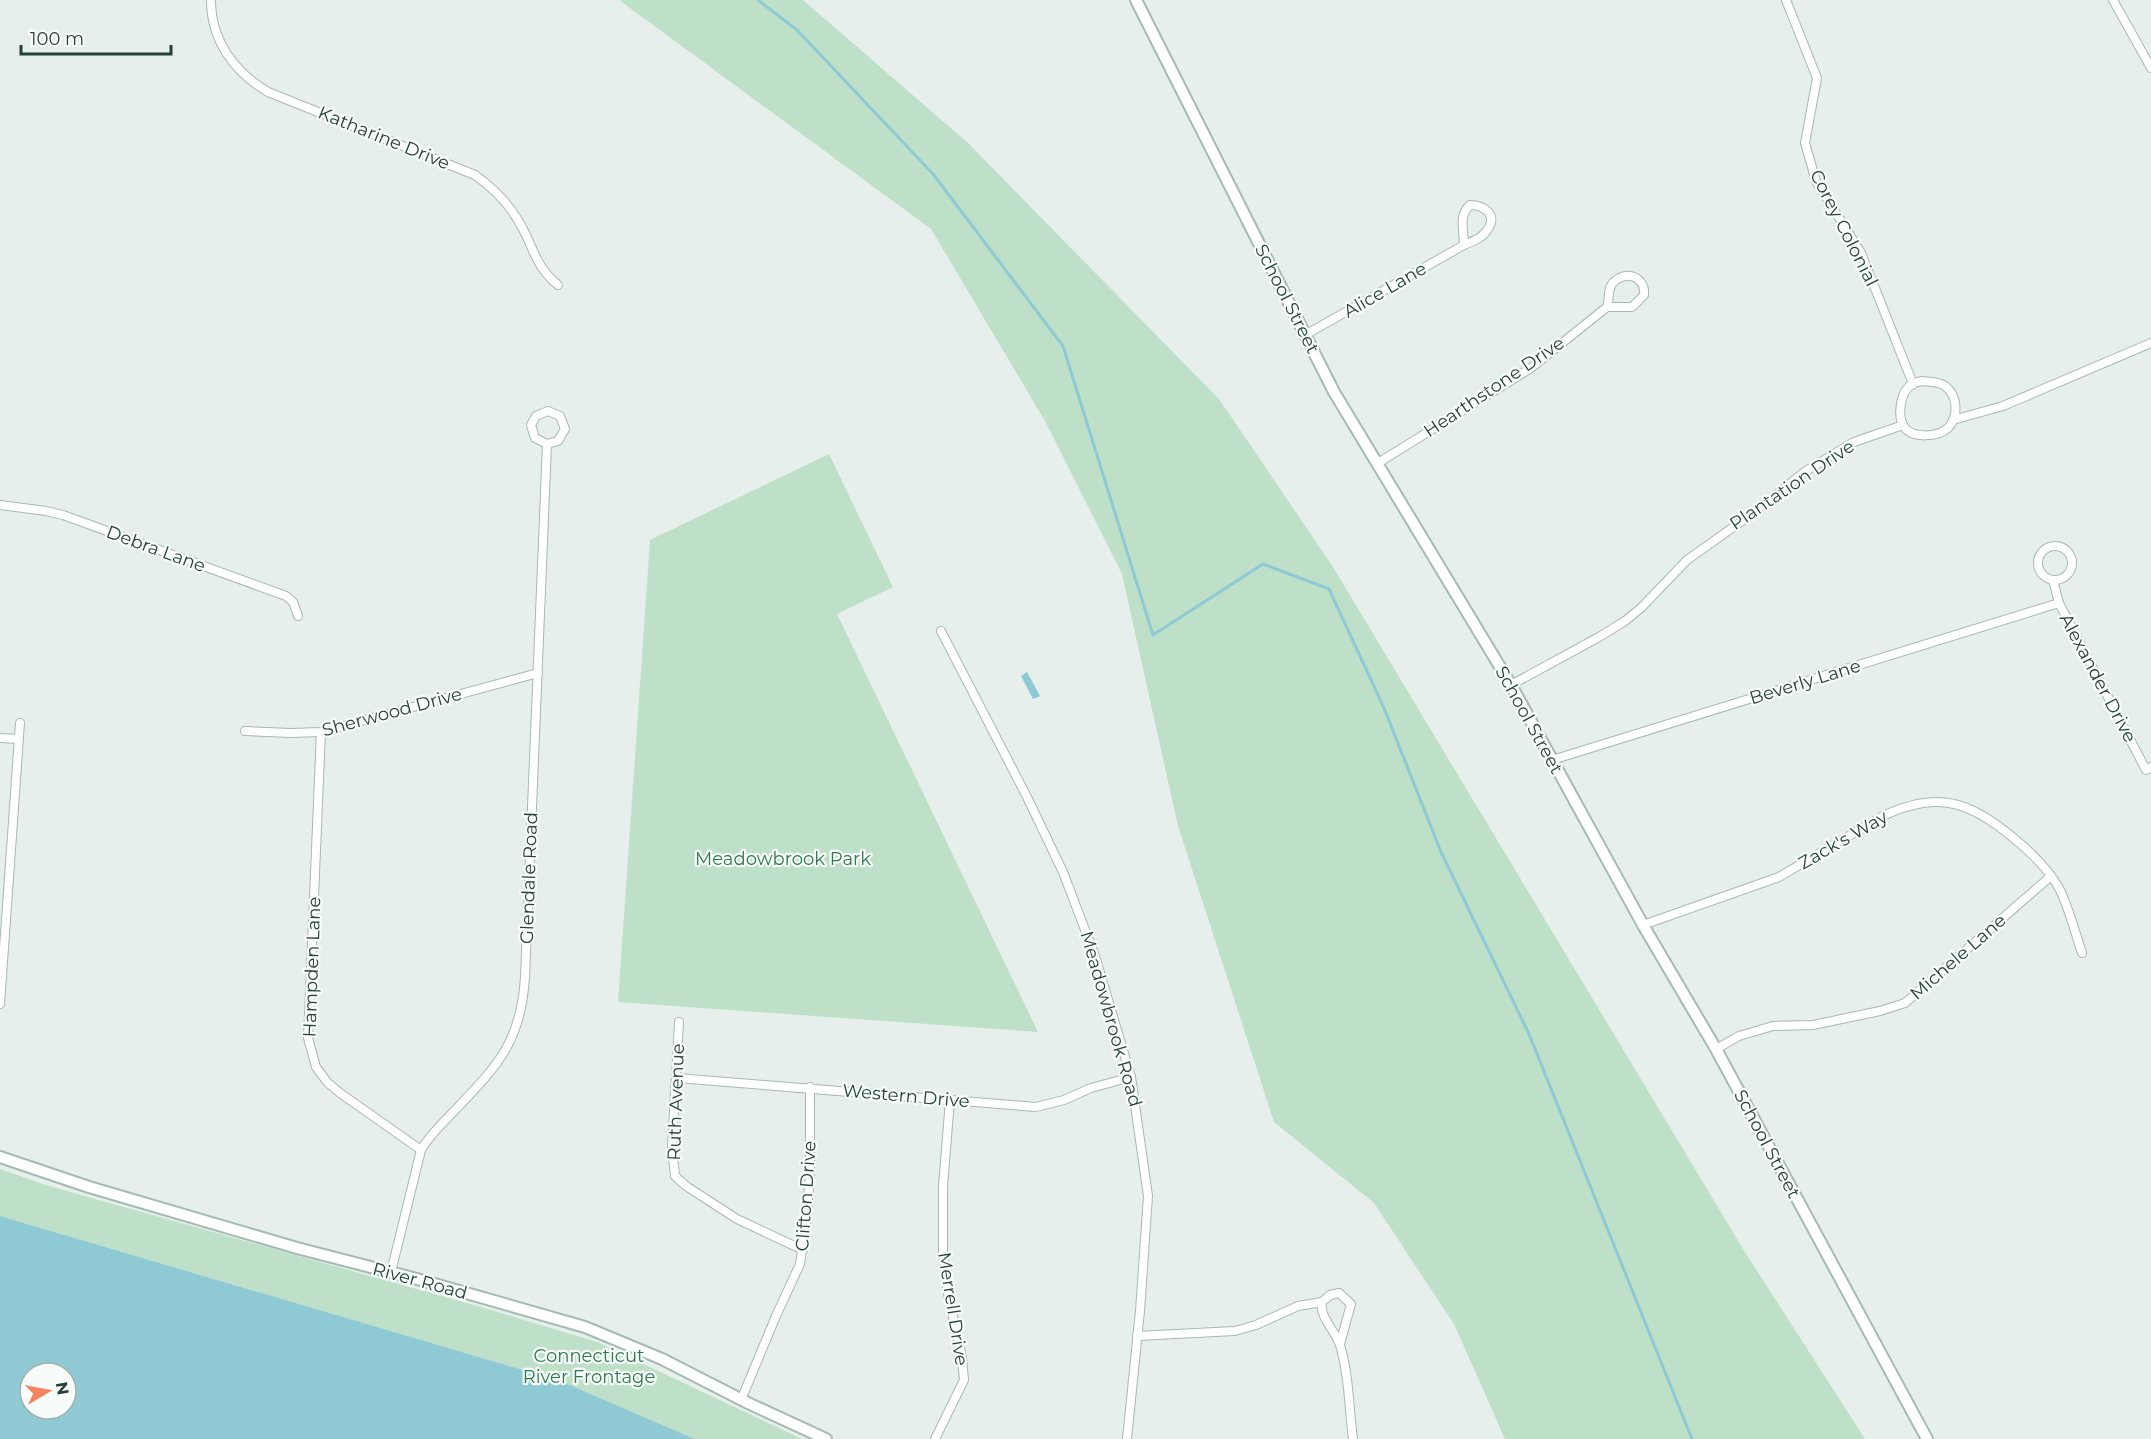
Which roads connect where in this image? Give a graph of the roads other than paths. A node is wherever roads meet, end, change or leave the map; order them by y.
1 (211, 0) edge
2 (1136, 0) edge
3 (1786, 0) edge
4 (2113, 0) edge
5 (2151, 68) edge
6 (1464, 245) junction
7 (558, 285) dead end
8 (1607, 307) junction
9 (1305, 335) junction
10 (2151, 344) edge
11 (1913, 384) junction
12 (1953, 420) junction
13 (1903, 425) junction
14 (547, 444) junction
15 (1378, 464) junction
16 (0, 505) edge
17 (2053, 580) junction
18 (2059, 603) junction
19 (298, 616) dead end
20 (941, 631) dead end
21 (538, 673) junction
22 (1511, 685) junction
23 (20, 723) dead end
24 (245, 731) dead end
25 (321, 732) junction
26 (0, 738) edge
27 (19, 739) junction
28 (1551, 760) junction
29 (2151, 767) edge
30 (0, 854) edge
31 (11, 854) junction
32 (2051, 876) junction
33 (1643, 924) junction
34 (2082, 953) dead end
35 (2, 961) edge
36 (0, 1004) edge
37 (679, 1022) dead end
38 (1716, 1049) junction
39 (1131, 1077) junction
40 (677, 1078) junction
41 (810, 1087) junction
42 (950, 1100) junction
43 (421, 1150) junction
44 (0, 1157) edge
45 (803, 1250) junction
46 (391, 1272) junction
47 (1322, 1302) junction
48 (1137, 1336) junction
49 (1340, 1344) junction
50 (741, 1400) junction
51 (826, 1439) edge
52 (934, 1439) edge
53 (1127, 1439) edge
54 (1353, 1439) edge
55 (1927, 1439) edge

1 - 7 street, Katharine Drive
2 - 9 street, School Street
3 - 11 street, Corey Colonial
4 - 5 street
6 - 6 street, Alice Lane
6 - 9 street, Alice Lane
8 - 8 street
8 - 15 street, Hearthstone Drive
9 - 15 street, School Street
10 - 12 street
11 - 12 street
11 - 13 street
12 - 13 street
13 - 22 street, Plantation Drive
14 - 14 street
14 - 21 street, Glendale Road
15 - 22 street, School Street
16 - 19 street, Debra Lane
17 - 17 street, Alexander Drive
17 - 18 street, Alexander Drive
18 - 28 street, Beverly Lane
18 - 29 street, Alexander Drive
20 - 39 street, Meadowbrook Road
21 - 25 street, Sherwood Drive
21 - 43 street, Glendale Road
22 - 28 street, School Street
23 - 27 street
24 - 25 street, Sherwood Drive
25 - 43 street, Hampden Lane
26 - 27 street
27 - 31 street
28 - 33 street, School Street
30 - 31 street
31 - 35 street
32 - 33 street, Zack's Way
32 - 34 street, Zack's Way
32 - 38 street, Michele Lane
33 - 38 street, School Street
35 - 36 street
37 - 40 street, Ruth Avenue
38 - 55 street, School Street
39 - 42 street, Western Drive
39 - 48 street, Meadowbrook Road
40 - 41 street, Western Drive
40 - 45 street, Ruth Avenue
41 - 42 street, Western Drive
41 - 45 street, Clifton Drive
42 - 52 street, Merrell Drive
43 - 46 street, Glendale Road
44 - 46 street, River Road
45 - 50 street, Clifton Drive
46 - 50 street, River Road
47 - 48 street
47 - 49 street
47 - 49 street
48 - 53 street, Meadowbrook Road
49 - 54 street
50 - 51 street, River Road

